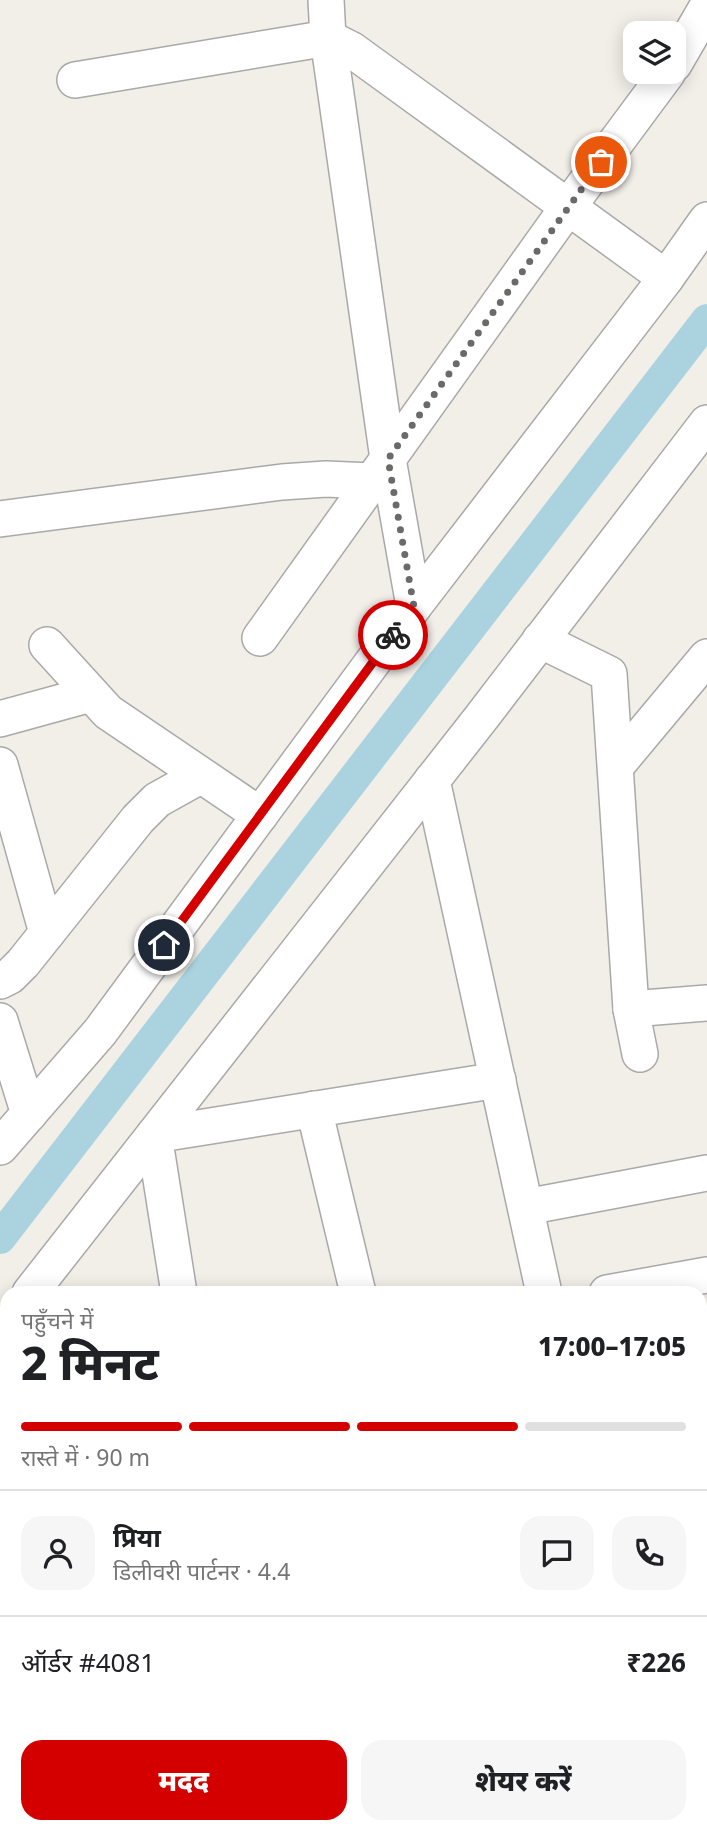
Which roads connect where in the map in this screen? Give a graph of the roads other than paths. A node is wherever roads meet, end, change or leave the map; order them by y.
1 (326, 0) edge
2 (700, 10) edge
3 (328, 38) junction
4 (686, 39) edge
5 (75, 80) dead end
6 (659, 84) edge
7 (568, 207) junction
8 (707, 220) edge
9 (666, 278) junction
10 (707, 423) edge
11 (380, 470) junction
12 (0, 519) edge
13 (414, 607) junction
14 (260, 638) dead end
15 (541, 640) junction
16 (47, 645) dead end
17 (707, 657) edge
18 (91, 694) junction
19 (0, 719) edge
20 (0, 765) edge
21 (616, 766) junction
22 (200, 776) junction
23 (432, 780) junction
24 (260, 815) junction
25 (47, 933) junction
26 (0, 981) edge
27 (707, 1003) edge
28 (631, 1009) junction
29 (0, 1021) edge
30 (640, 1054) dead end
31 (498, 1080) junction
32 (314, 1109) junction
33 (29, 1114) junction
34 (154, 1135) junction
35 (0, 1147) edge
36 (707, 1173) edge
37 (526, 1207) junction
38 (707, 1275) edge
39 (35, 1286) edge
40 (178, 1286) edge
41 (356, 1286) edge
42 (543, 1286) edge
43 (646, 1286) edge

1 - 3 street
2 - 4 street
3 - 5 street
3 - 7 street
3 - 11 street
6 - 7 street
7 - 9 street
7 - 11 street
8 - 9 street
9 - 13 street
10 - 15 street
11 - 12 street
11 - 13 street
11 - 14 street
13 - 24 street
15 - 21 street
15 - 23 street
16 - 18 street
17 - 21 street
18 - 19 street
18 - 22 street
20 - 25 street
21 - 28 street
22 - 24 street
22 - 25 street
23 - 31 street
23 - 34 street
24 - 33 street
25 - 26 street
27 - 28 street
28 - 30 street
29 - 33 street
31 - 32 street
31 - 37 street
32 - 34 street
32 - 41 street
33 - 35 street
34 - 39 street
34 - 40 street
36 - 37 street
37 - 42 street
38 - 43 street

